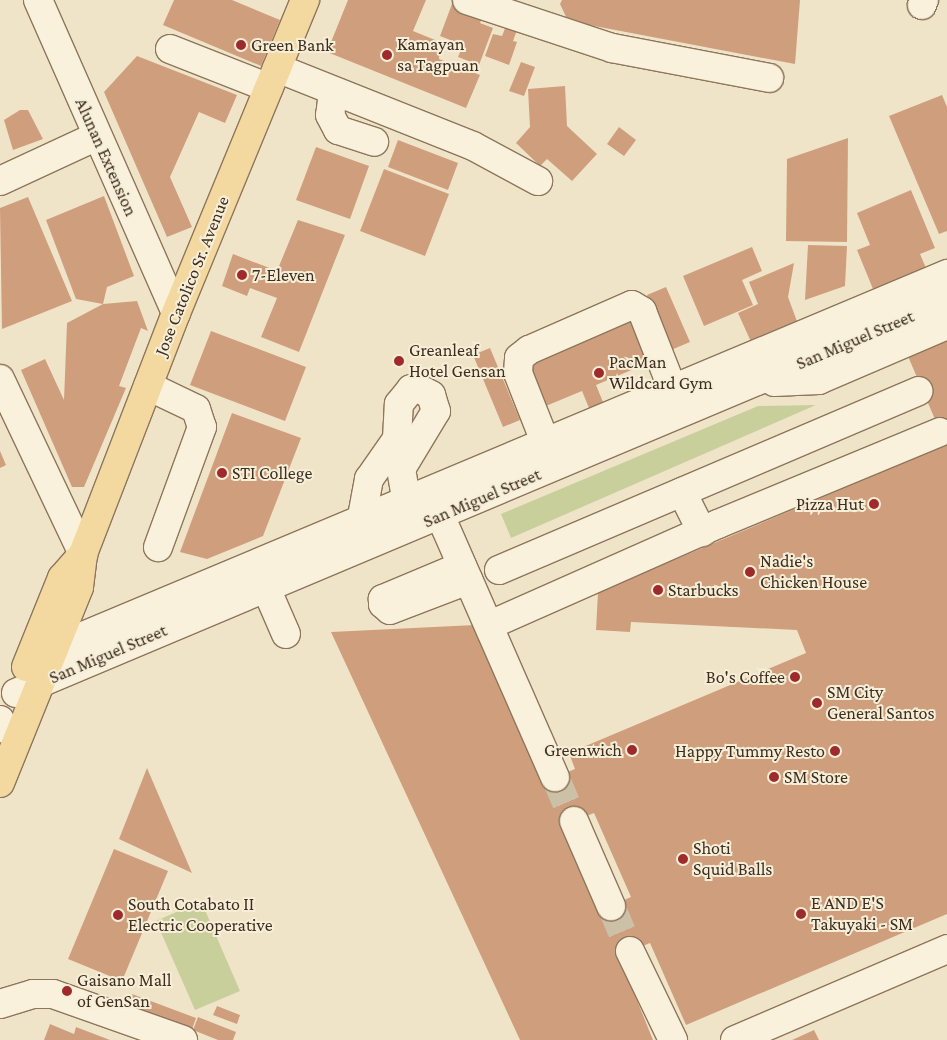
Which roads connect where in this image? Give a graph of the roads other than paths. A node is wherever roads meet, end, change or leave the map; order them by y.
1 (38, 0) edge
2 (305, 0) edge
3 (467, 0) edge
4 (170, 49) dead end
5 (273, 78) junction
6 (769, 78) dead end
7 (333, 92) junction
8 (97, 136) junction
9 (374, 142) dead end
10 (0, 181) edge
11 (538, 181) dead end
12 (947, 274) edge
13 (947, 300) edge
14 (176, 313) junction
15 (947, 326) edge
16 (0, 379) edge
17 (760, 382) junction
18 (148, 386) junction
19 (673, 390) junction
20 (918, 391) dead end
21 (940, 432) dead end
22 (546, 444) junction
23 (691, 488) junction
24 (426, 504) junction
25 (361, 522) junction
26 (710, 528) junction
27 (158, 547) dead end
28 (83, 554) junction
29 (499, 570) dead end
30 (266, 588) junction
31 (490, 625) junction
32 (286, 634) dead end
33 (54, 648) junction
34 (30, 659) junction
35 (41, 683) junction
36 (16, 693) junction
37 (1, 727) edge
38 (555, 778) tunnel mouth
39 (0, 783) edge
40 (574, 821) tunnel mouth
41 (611, 906) tunnel mouth
42 (947, 948) edge
43 (630, 951) tunnel mouth
44 (0, 1004) edge
45 (183, 1040) edge
46 (672, 1040) edge
47 (735, 1040) edge

1 - 8 street, Alunan Extension
2 - 5 main road, Jose Catolico Sr. Avenue
3 - 6 street
4 - 5 street
5 - 7 street
5 - 14 main road, Jose Catolico Sr. Avenue
7 - 9 street
7 - 11 street
8 - 10 street
8 - 14 street, Alunan Extension
12 - 19 street, San Miguel Street
13 - 17 street, San Miguel Street
14 - 18 main road, Jose Catolico Sr. Avenue
15 - 17 street
16 - 28 street
17 - 24 street, San Miguel Street
18 - 27 street
18 - 28 main road, Jose Catolico Sr. Avenue
19 - 22 street, San Miguel Street
19 - 22 street
20 - 23 street
21 - 26 street
22 - 24 street, San Miguel Street
23 - 26 street
23 - 29 street
24 - 25 street, San Miguel Street
24 - 25 street
24 - 30 street, San Miguel Street
24 - 31 street
25 - 33 street, San Miguel Street
26 - 31 street
28 - 33 main road, Jose Catolico Sr. Avenue
28 - 34 main road, Jose Catolico Sr. Avenue
30 - 32 street
30 - 35 street, San Miguel Street
31 - 38 street
33 - 34 street, San Miguel Street
33 - 35 main road, Jose Catolico Sr. Avenue
34 - 36 main road, Jose Catolico Sr. Avenue
35 - 36 street, San Miguel Street
35 - 39 main road, Jose Catolico Sr. Avenue
36 - 37 main road, Jose Catolico Sr. Avenue
40 - 41 street
42 - 47 street
43 - 46 street
44 - 45 street

